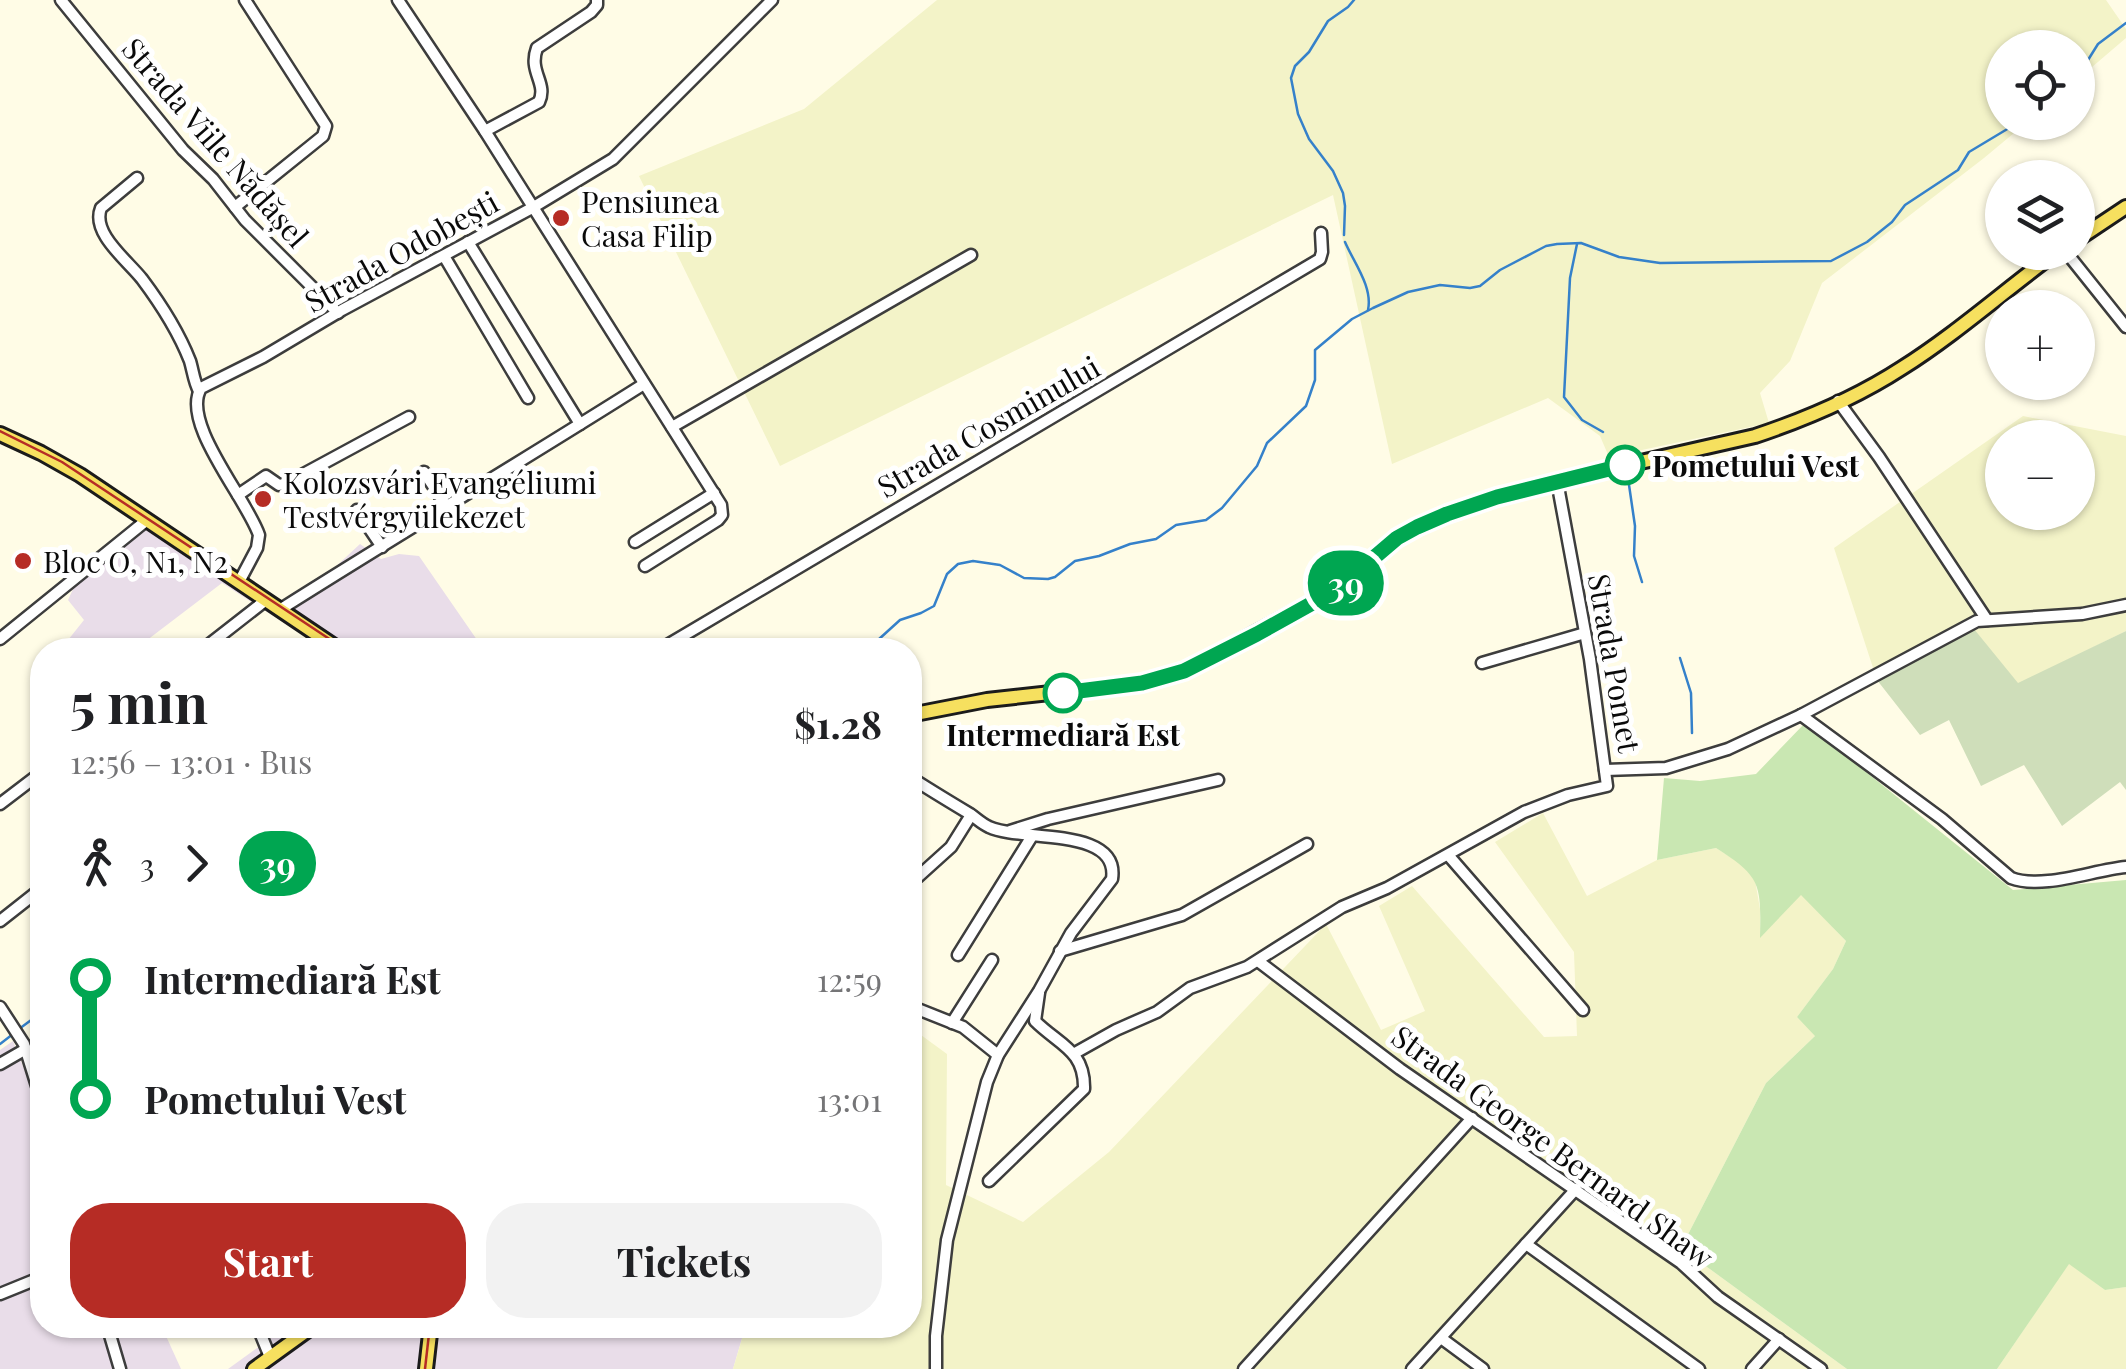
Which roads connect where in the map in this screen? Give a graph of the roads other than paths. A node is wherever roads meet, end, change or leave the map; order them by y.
1 (61, 0) edge
2 (245, 0) edge
3 (398, 0) edge
4 (772, 0) edge
5 (597, 1) edge
6 (486, 131) junction
7 (137, 178) dead end
8 (235, 207) junction
9 (2126, 207) edge
10 (532, 208) junction
11 (2095, 228) edge
12 (1322, 233) dead end
13 (468, 242) junction
14 (971, 254) dead end
15 (444, 256) junction
16 (2033, 270) edge
17 (2080, 270) edge
18 (338, 312) junction
19 (2126, 327) edge
20 (644, 384) junction
21 (198, 391) junction
22 (528, 398) dead end
23 (1838, 401) junction
24 (408, 417) dead end
25 (580, 424) junction
26 (672, 426) junction
27 (0, 434) edge
28 (424, 472) dead end
29 (1558, 481) junction
30 (714, 493) junction
31 (238, 494) junction
32 (447, 507) junction
33 (356, 510) dead end
34 (147, 520) junction
35 (634, 542) dead end
36 (382, 547) junction
37 (645, 566) dead end
38 (239, 582) junction
39 (266, 600) junction
40 (2126, 604) edge
41 (281, 610) junction
42 (1987, 620) junction
43 (1585, 632) junction
44 (217, 638) edge
45 (322, 638) edge
46 (678, 638) edge
47 (0, 639) edge
48 (1482, 663) dead end
49 (922, 713) edge
50 (1801, 716) junction
51 (1605, 770) junction
52 (1218, 780) dead end
53 (30, 781) edge
54 (922, 785) edge
55 (0, 804) edge
56 (971, 815) junction
57 (1008, 832) junction
58 (1032, 836) junction
59 (1307, 844) dead end
60 (1449, 856) junction
61 (2126, 867) edge
62 (922, 873) edge
63 (30, 897) edge
64 (0, 921) edge
65 (1060, 952) junction
66 (958, 956) dead end
67 (992, 960) dead end
68 (1258, 961) junction
69 (1039, 991) junction
70 (0, 1007) edge
71 (1583, 1010) dead end
72 (922, 1011) edge
73 (952, 1022) junction
74 (24, 1044) junction
75 (1075, 1053) junction
76 (998, 1055) junction
77 (30, 1063) edge
78 (0, 1064) edge
79 (1472, 1118) junction
80 (989, 1181) dead end
81 (1576, 1189) junction
82 (1526, 1244) junction
83 (30, 1282) edge
84 (0, 1294) edge
85 (111, 1338) edge
86 (262, 1338) edge
87 (297, 1338) edge
88 (430, 1338) edge
89 (1440, 1338) junction
90 (1779, 1340) junction
91 (270, 1357) junction
92 (120, 1369) edge
93 (254, 1369) edge
94 (426, 1369) edge
95 (936, 1369) edge
96 (1244, 1369) edge
97 (1412, 1369) edge
98 (1483, 1369) edge
99 (1699, 1369) edge
100 (1752, 1369) edge
101 (1821, 1369) edge

1 - 8 street, Strada Viile Nădășel
2 - 8 street
3 - 6 street
4 - 10 street, Strada Odobești
5 - 6 street
6 - 10 street
7 - 21 street
8 - 18 street, Strada Viile Nădășel
9 - 11 main road
10 - 13 street, Strada Odobești
10 - 20 street
12 - 46 street, Strada Cosminului
13 - 15 street, Strada Odobești
13 - 25 street
14 - 26 street
15 - 18 street, Strada Odobești
15 - 22 street
16 - 23 main road
17 - 19 street
18 - 21 street, Strada Odobești
20 - 25 street
20 - 26 street
21 - 31 street
23 - 29 main road
23 - 42 street
24 - 31 street
25 - 32 street
26 - 30 street
27 - 34 main road
28 - 32 street
29 - 43 street, Strada Pomet
29 - 49 main road
30 - 35 street
30 - 37 street
31 - 38 street
32 - 36 street
33 - 36 street
34 - 38 main road
34 - 47 street
36 - 41 street
38 - 39 main road
39 - 41 main road
39 - 44 street
40 - 42 street, Strada Pomet
41 - 45 main road
42 - 50 street, Strada Pomet
43 - 48 street
43 - 51 street, Strada Pomet
50 - 51 street, Strada Pomet
50 - 61 street
51 - 60 street
52 - 57 street
53 - 55 street
54 - 56 street
56 - 57 street
56 - 62 street
57 - 58 street
58 - 65 street
58 - 66 street
59 - 65 street
60 - 68 street
60 - 71 street
63 - 64 street
65 - 69 street
67 - 73 street
68 - 75 street
68 - 79 street, Strada George Bernard Shaw
69 - 75 street
69 - 76 street
70 - 74 street
72 - 73 street
73 - 76 street
74 - 77 street
74 - 78 street
75 - 80 street
76 - 95 street
79 - 81 street, Strada George Bernard Shaw
79 - 96 street
81 - 82 street
81 - 90 street, Strada George Bernard Shaw
82 - 89 street
82 - 99 street
83 - 84 street
85 - 92 street
86 - 91 street
87 - 91 main road
88 - 94 main road
89 - 97 street
89 - 98 street
90 - 100 street
90 - 101 street, Strada George Bernard Shaw
91 - 93 main road

